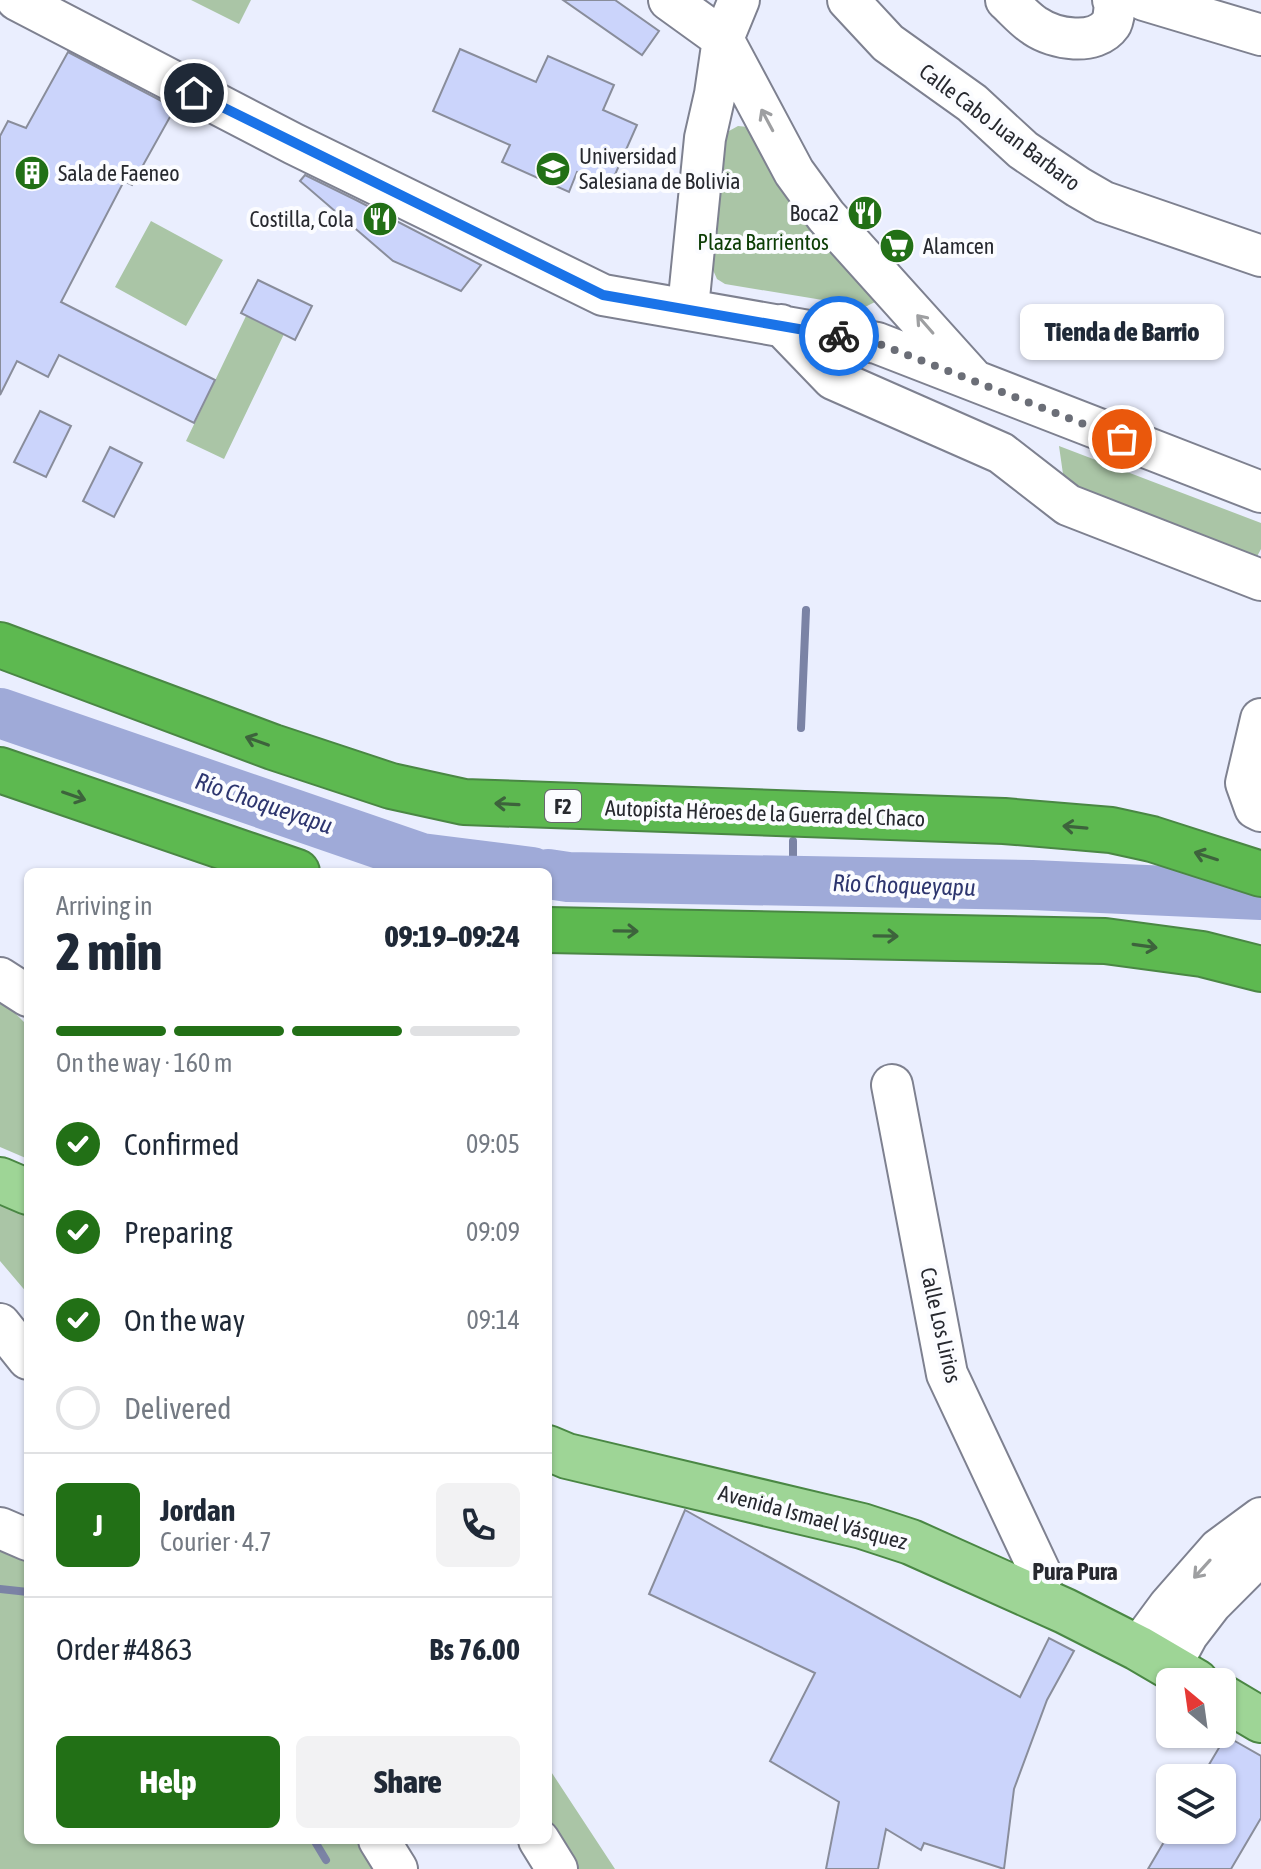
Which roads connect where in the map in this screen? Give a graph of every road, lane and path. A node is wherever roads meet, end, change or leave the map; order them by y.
1 (17, 0) edge
2 (669, 0) edge
3 (739, 0) edge
4 (848, 0) edge
5 (1006, 0) edge
6 (1113, 0) edge
7 (1144, 0) edge
8 (1261, 35) edge
9 (723, 39) junction
10 (1261, 256) edge
11 (688, 308) junction
12 (781, 325) junction
13 (976, 383) junction
14 (1261, 492) edge
15 (1261, 580) edge
16 (0, 645) edge
17 (1261, 719) edge
18 (0, 770) edge
19 (1261, 811) edge
20 (285, 868) edge
21 (1261, 874) edge
22 (552, 930) edge
23 (1261, 969) edge
24 (0, 978) edge
25 (24, 993) edge
26 (892, 1085) dead end
27 (0, 1180) edge
28 (24, 1190) edge
29 (0, 1324) edge
30 (24, 1354) edge
31 (552, 1450) edge
32 (1261, 1518) edge
33 (0, 1528) edge
34 (24, 1538) edge
35 (1261, 1554) edge
36 (1031, 1596) junction
37 (1168, 1666) edge
38 (1236, 1705) edge
39 (1261, 1720) edge
40 (381, 1844) edge
41 (541, 1844) edge
42 (397, 1869) edge
43 (557, 1869) edge

1 - 11 street
2 - 9 street
3 - 9 street
4 - 10 street, Calle Cabo Juan Barbaro
5 - 6 street
7 - 8 street
9 - 11 street
13 -> 9 street
11 - 12 street
12 - 13 street
12 - 15 street
13 - 14 street
21 -> 16 highway, Autopista Héroes de la Guerra del Chaco / F2
17 - 19 street
18 -> 20 highway
22 -> 23 highway
24 - 25 street
26 - 36 street, Calle Los Lirios
27 - 28 main road
29 - 30 street
31 - 36 main road, Avenida Ismael Vásquez
32 -> 37 street
33 - 34 street
35 - 37 street
36 - 37 main road, Avenida Ismael Vásquez
38 - 39 main road
40 - 42 street
41 - 43 street

